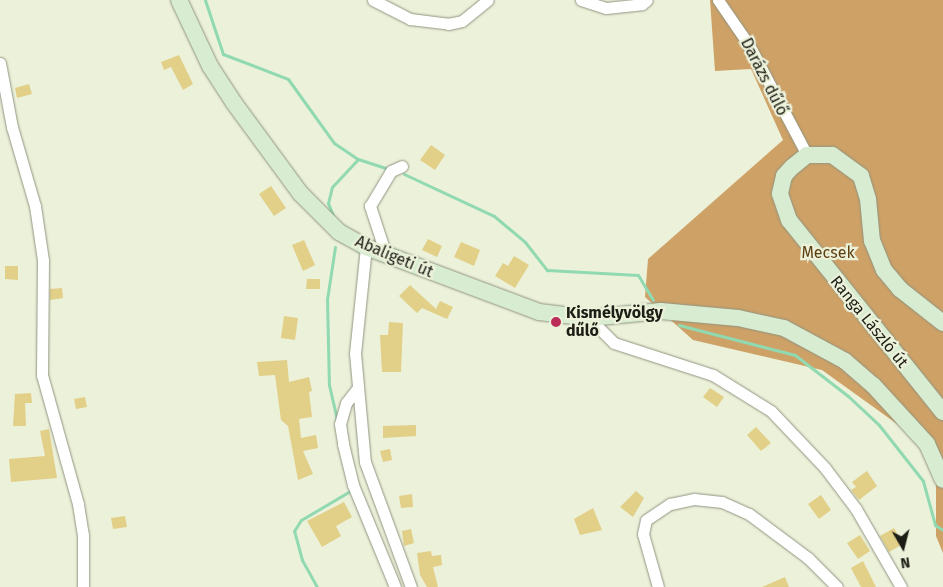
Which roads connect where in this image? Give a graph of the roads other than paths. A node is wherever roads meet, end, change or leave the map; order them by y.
1 (179, 0) edge
2 (373, 0) edge
3 (488, 0) edge
4 (581, 0) edge
5 (647, 0) edge
6 (718, 0) edge
7 (0, 63) edge
8 (807, 155) junction
9 (402, 166) dead end
10 (366, 247) junction
11 (386, 255) junction
12 (589, 318) junction
13 (943, 323) edge
14 (358, 390) junction
15 (943, 412) edge
16 (943, 480) edge
17 (84, 587) edge
18 (394, 587) edge
19 (411, 587) edge
20 (658, 587) edge
21 (837, 587) edge
22 (901, 587) edge

1 - 10 main road, Abaligeti út
2 - 3 street
4 - 5 street
6 - 8 street, Darázs dűlő
7 - 17 street
8 - 13 main road
8 - 15 main road, Ranga László út
9 - 11 street
10 - 11 main road, Abaligeti út
10 - 14 street
11 - 12 main road, Abaligeti út
12 - 16 main road, Abaligeti út
12 - 22 street
14 - 18 street
14 - 19 street
20 - 21 street

